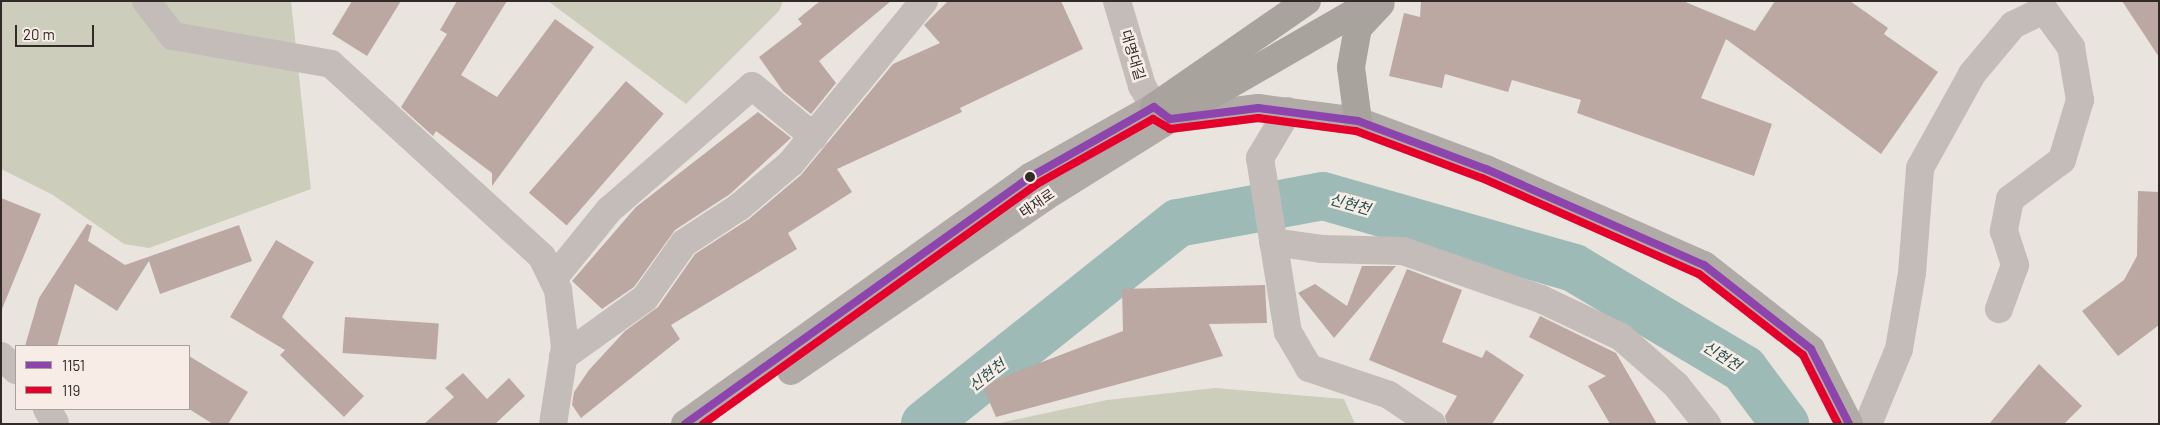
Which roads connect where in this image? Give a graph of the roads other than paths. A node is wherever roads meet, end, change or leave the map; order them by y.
1 (146, 1) edge
2 (924, 1) edge
3 (1117, 1) edge
4 (1308, 1) edge
5 (1374, 1) edge
6 (1382, 1) edge
7 (1288, 111) junction
8 (1162, 113) junction
9 (1358, 120) junction
10 (814, 137) junction
11 (1273, 242) junction
12 (553, 279) junction
13 (1999, 309) dead end
14 (1, 356) edge
15 (563, 358) junction
16 (15, 369) edge
17 (48, 410) edge
18 (51, 424) edge
19 (57, 424) edge
20 (554, 424) edge
21 (685, 424) edge
22 (713, 424) edge
23 (1432, 424) edge
24 (1707, 424) edge
25 (1848, 424) edge
26 (1868, 424) edge

1 - 12 street
2 - 10 street
3 - 8 street, 대명대길
4 - 8 highway, 태재로
5 - 8 highway, 태재로
6 - 9 highway
7 - 8 main road
7 - 9 main road
7 - 11 street
8 - 21 main road, 태재로
8 - 22 main road, 태재로
9 - 25 main road
10 - 12 street
10 - 15 street
11 - 23 street
11 - 24 street
12 - 15 street
13 - 26 street
14 - 16 street
15 - 20 street
17 - 19 street
18 - 19 street

